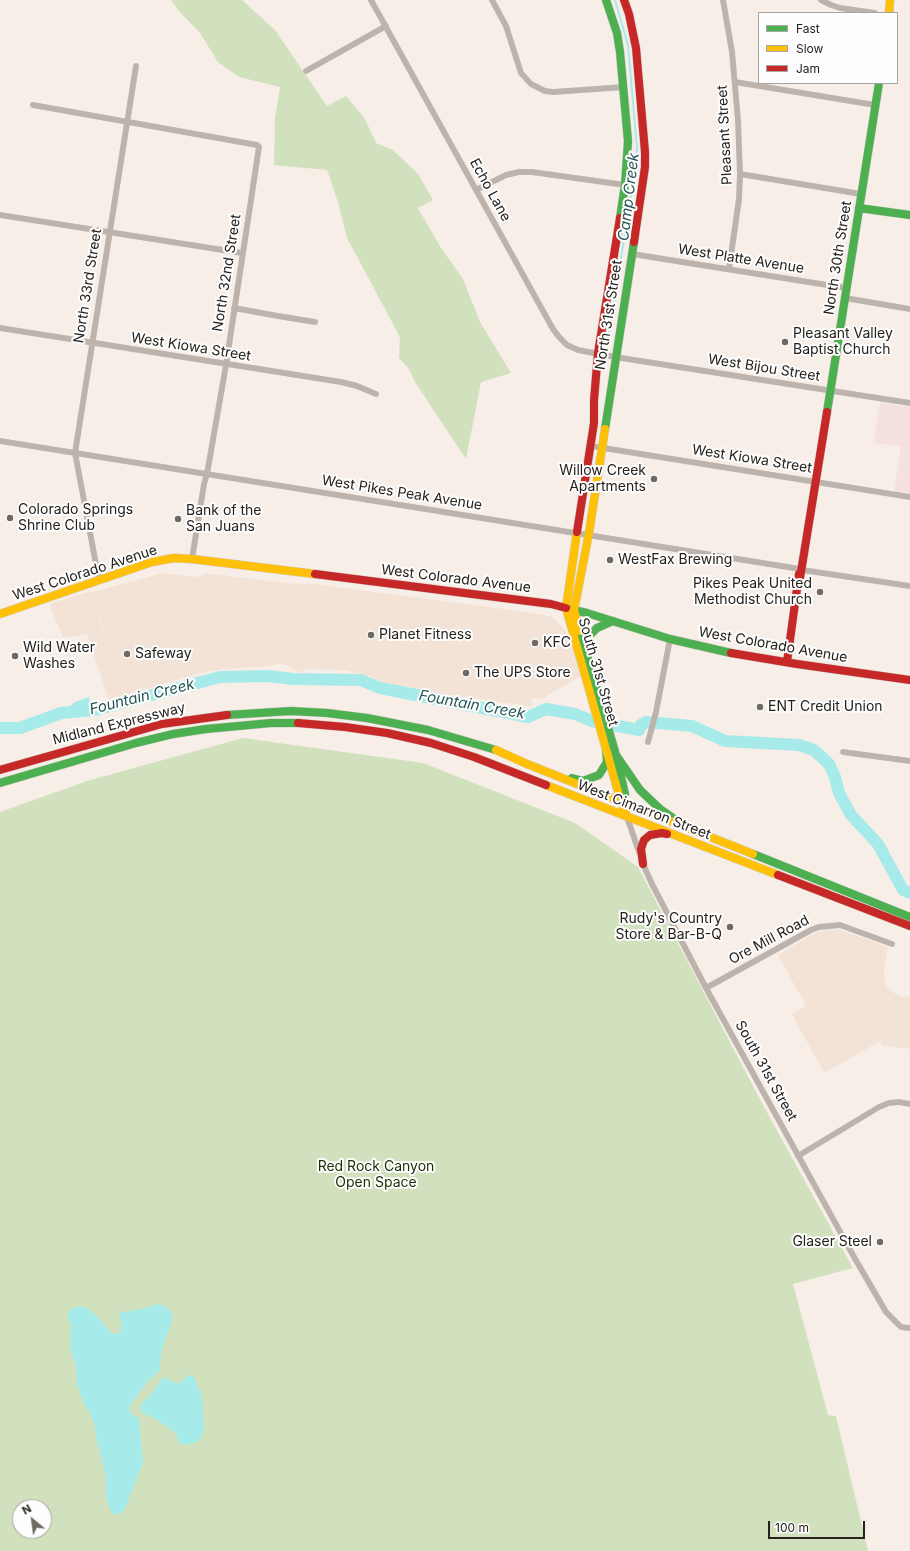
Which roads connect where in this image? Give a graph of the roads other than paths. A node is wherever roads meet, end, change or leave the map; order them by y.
1 (371, 0) edge
2 (492, 0) edge
3 (606, 0) edge
4 (624, 0) edge
5 (723, 0) edge
6 (822, 0) edge
7 (890, 0) edge
8 (868, 12) edge
9 (889, 12) edge
10 (386, 26) junction
11 (136, 66) dead end
12 (306, 71) dead end
13 (735, 82) junction
14 (878, 84) edge
15 (624, 87) junction
16 (33, 105) dead end
17 (875, 105) junction
18 (126, 122) junction
19 (740, 174) junction
20 (624, 185) junction
21 (476, 190) junction
22 (861, 194) junction
23 (859, 208) junction
24 (0, 215) edge
25 (910, 215) edge
26 (109, 233) junction
27 (242, 253) junction
28 (632, 254) junction
29 (729, 269) junction
30 (846, 288) junction
31 (845, 298) junction
32 (234, 308) junction
33 (910, 309) edge
34 (315, 322) dead end
35 (0, 328) edge
36 (92, 343) junction
37 (598, 353) junction
38 (615, 357) junction
39 (226, 364) junction
40 (830, 390) junction
41 (376, 394) dead end
42 (910, 403) edge
43 (0, 441) edge
44 (591, 446) junction
45 (602, 447) junction
46 (74, 453) junction
47 (207, 474) junction
48 (815, 482) junction
49 (910, 497) edge
50 (578, 533) junction
51 (589, 535) junction
52 (192, 559) junction
53 (801, 572) junction
54 (99, 580) junction
55 (910, 586) edge
56 (566, 608) junction
57 (574, 610) junction
58 (0, 614) edge
59 (613, 622) junction
60 (670, 640) junction
61 (585, 648) junction
62 (787, 662) junction
63 (910, 680) edge
64 (599, 709) junction
65 (366, 718) joint
66 (365, 730) joint
67 (606, 735) junction
68 (648, 742) dead end
69 (606, 748) junction
70 (843, 752) dead end
71 (616, 755) junction
72 (910, 761) edge
73 (527, 764) junction
74 (0, 770) edge
75 (0, 783) edge
76 (625, 803) junction
77 (627, 816) junction
78 (692, 830) junction
79 (675, 835) junction
80 (642, 864) junction
81 (910, 916) edge
82 (910, 926) edge
83 (892, 944) dead end
84 (706, 988) junction
85 (910, 1104) edge
86 (798, 1156) junction
87 (910, 1328) edge

1 - 10 street, Echo Lane
2 - 15 street
3 - 15 main road, North 31st Street
4 - 28 main road, North 31st Street
5 - 13 street, Pleasant Street
6 - 8 street
7 - 9 main road
10 - 12 street
10 - 21 street, Echo Lane
11 - 18 street, North 33rd Street
13 - 17 street
13 - 19 street, Pleasant Street
14 - 17 main road, North 30th Street
15 - 20 main road, North 31st Street
16 - 18 street
17 - 22 main road, North 30th Street
18 - 26 street, North 33rd Street
18 - 27 street, North 32nd Street
19 - 22 street
19 - 29 street, Pleasant Street
20 - 21 street
20 - 37 main road, North 31st Street
21 - 37 street, Echo Lane
22 - 23 main road, North 30th Street
23 - 25 main road
23 - 30 main road, North 30th Street
24 - 26 street
26 - 27 street
26 - 36 street, North 33rd Street
27 - 32 street, North 32nd Street
28 - 29 street, West Platte Avenue
28 - 38 main road, North 31st Street
29 - 30 street, West Platte Avenue
30 - 31 main road, North 30th Street
31 - 33 street
31 - 40 main road, North 30th Street
32 - 34 street
32 - 39 street, North 32nd Street
35 - 36 street, West Kiowa Street
36 - 39 street, West Kiowa Street
36 - 46 street, North 33rd Street
37 - 38 street, Echo Lane
37 - 44 main road, North 31st Street
38 - 40 street, West Bijou Street
38 - 45 main road, North 31st Street
39 - 41 street, West Kiowa Street
39 - 47 street, North 32nd Street
40 - 42 street, West Bijou Street
40 - 48 main road, North 30th Street
43 - 46 street, West Pikes Peak Avenue
44 - 45 street, West Kiowa Street
44 - 50 main road, North 31st Street
45 - 48 street, West Kiowa Street
45 - 51 main road, North 31st Street
46 - 47 street, West Pikes Peak Avenue
46 - 54 street
47 - 50 street, West Pikes Peak Avenue
47 - 52 street, North 32nd Street
48 - 49 street, West Kiowa Street
48 - 53 main road, North 30th Street
50 - 51 street, West Pikes Peak Avenue
50 - 56 main road, South 31st Street
51 - 53 street, West Pikes Peak Avenue
51 - 57 main road, North 31st Street
52 - 54 main road, West Colorado Avenue
52 - 56 main road, West Colorado Avenue
53 - 55 street, West Pikes Peak Avenue
53 - 62 main road, North 30th Street
54 - 58 main road, West Colorado Avenue
56 - 57 main road, West Colorado Avenue
56 - 64 main road, South 31st Street
57 - 59 main road, West Colorado Avenue
57 - 61 main road, South 31st Street
59 - 60 main road, West Colorado Avenue
59 - 61 main road
60 - 62 main road, West Colorado Avenue
60 - 68 street
61 - 64 main road, South 31st Street
62 - 63 main road, West Colorado Avenue
64 - 67 main road, South 31st Street
65 - 73 main road, West Cimarron Street
65 - 74 main road, Midland Expressway
66 - 75 main road, Midland Expressway
66 - 77 main road, West Cimarron Street
67 - 69 main road, South 31st Street
67 - 71 main road, South 31st Street
69 - 73 main road
69 - 76 main road, South 31st Street
70 - 72 street
71 - 76 main road, South 31st Street
71 - 78 main road
73 - 76 main road, West Cimarron Street
76 - 77 main road, South 31st Street
76 - 78 main road, West Cimarron Street
77 - 79 main road, West Cimarron Street
77 - 80 street, South 31st Street
78 - 81 main road, West Cimarron Street
79 - 80 main road
79 - 82 main road, West Cimarron Street
80 - 84 street, South 31st Street
83 - 84 street, Ore Mill Road
84 - 86 street, South 31st Street
85 - 86 street
86 - 87 street, South 31st Street

